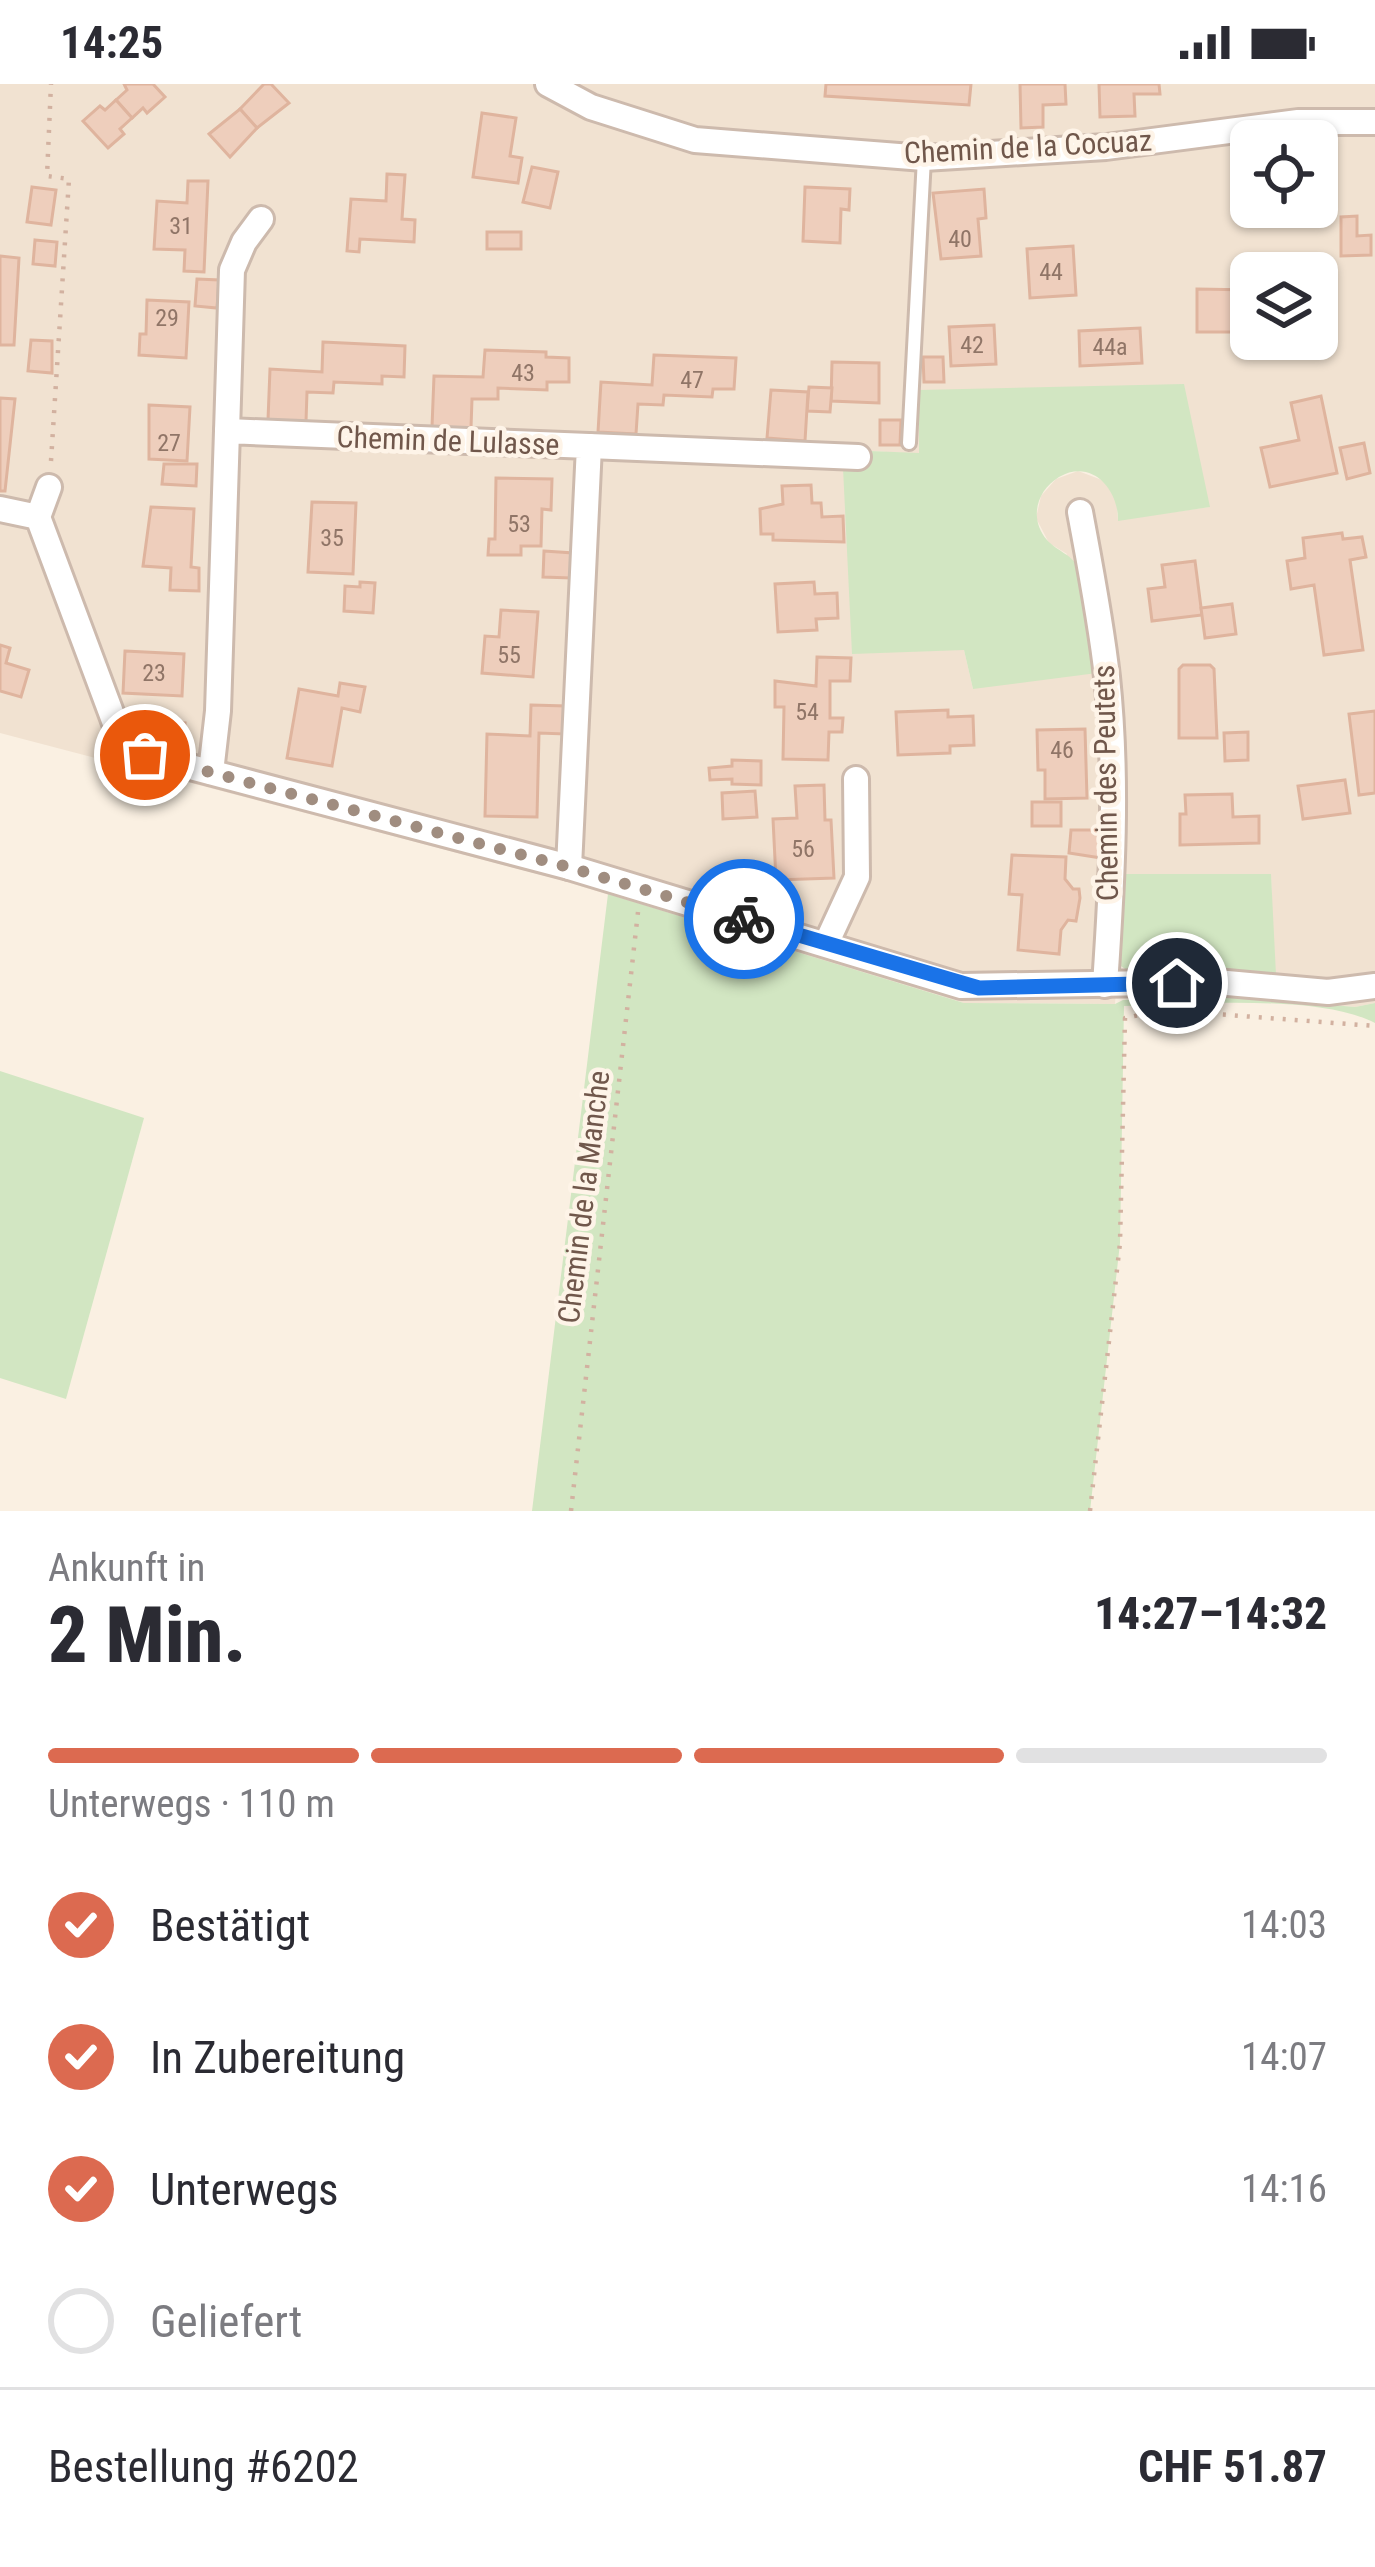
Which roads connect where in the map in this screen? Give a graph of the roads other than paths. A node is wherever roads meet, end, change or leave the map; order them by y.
1 (548, 84) edge
2 (1375, 122) edge
3 (924, 158) junction
4 (261, 219) dead end
5 (226, 431) junction
6 (909, 443) dead end
7 (590, 446) junction
8 (858, 457) dead end
9 (49, 487) road end
10 (0, 509) edge
11 (1080, 512) dead end
12 (38, 517) junction
13 (211, 772) junction
14 (856, 778) dead end
15 (568, 867) junction
16 (826, 944) junction
17 (1105, 985) junction
18 (1375, 986) edge

1 - 3 street, Chemin de la Cocuaz
2 - 3 street, Chemin de la Cocuaz
3 - 6 lane
4 - 5 street
5 - 7 street, Chemin de Lulasse
5 - 13 street
7 - 8 street
7 - 15 street, Chemin de Lulasse
9 - 12 street
10 - 12 street
11 - 17 street, Chemin des Peutets
12 - 13 street
13 - 15 street
14 - 16 street
15 - 16 street
16 - 17 street
17 - 18 street

